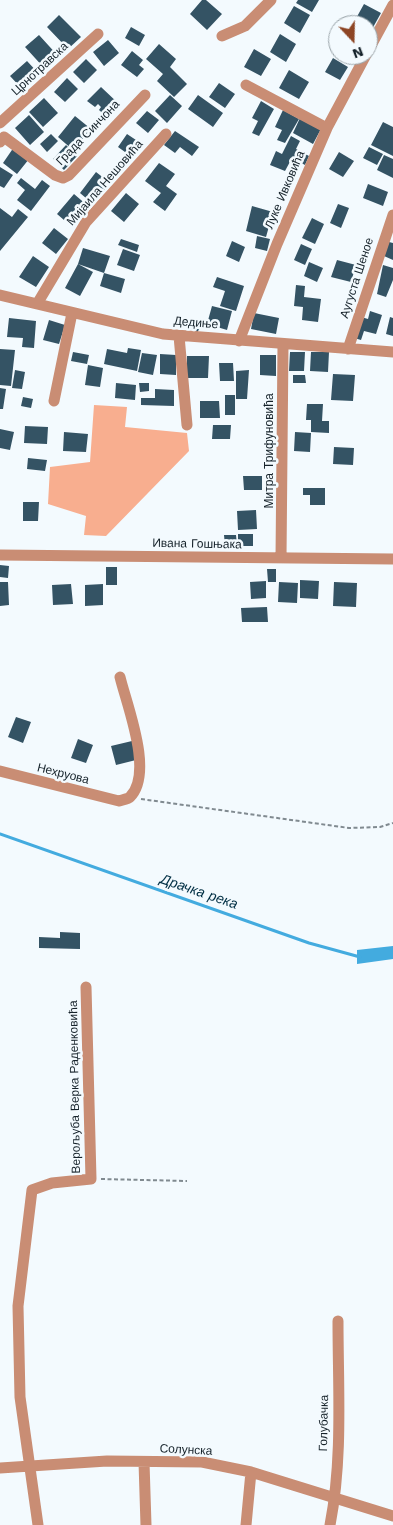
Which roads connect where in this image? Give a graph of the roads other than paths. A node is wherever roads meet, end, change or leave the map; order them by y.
1 (271, 0) edge
2 (393, 5) edge
3 (378, 33) edge
4 (98, 34) dead end
5 (222, 36) dead end
6 (361, 65) edge
7 (246, 85) dead end
8 (145, 95) dead end
9 (0, 123) edge
10 (327, 128) junction
11 (166, 134) dead end
12 (1, 137) edge
13 (393, 215) edge
14 (0, 295) edge
15 (37, 304) junction
16 (72, 313) junction
17 (179, 336) junction
18 (240, 341) junction
19 (283, 345) junction
20 (348, 349) junction
21 (393, 352) edge
22 (54, 401) dead end
23 (187, 425) dead end
24 (0, 555) edge
25 (281, 558) junction
26 (393, 559) edge
27 (120, 677) dead end
28 (0, 771) edge
29 (86, 987) dead end
30 (338, 1322) dead end
31 (144, 1462) junction
32 (28, 1466) junction
33 (0, 1468) edge
34 (251, 1472) junction
35 (336, 1497) junction
36 (393, 1516) edge
37 (38, 1525) edge
38 (146, 1525) edge
39 (246, 1525) edge
40 (330, 1525) edge

1 - 5 street
2 - 3 street
4 - 9 street, Црнотравска
6 - 10 street, Луке Ивковића
7 - 10 street
8 - 12 street, Града Синчона
10 - 18 street, Луке Ивковића
11 - 15 street, Мијаила Нешовића
13 - 20 street, Аугуста Шеное
14 - 15 street, Дедиње
15 - 16 street, Дедиње
16 - 17 street, Дедиње
16 - 22 street
17 - 18 street, Дедиње
17 - 23 street
18 - 19 street, Дедиње
19 - 20 street, Дедиње
19 - 25 street, Митра Трифуновића
20 - 21 street, Дедиње
24 - 25 street, Ивана Гошњака
25 - 26 street, Ивана Гошњака
27 - 28 street, Нехруова
29 - 32 street, Верољуба Верка Раденковића
30 - 35 street, Голубачка
31 - 32 street, Солунска
31 - 34 street, Солунска
31 - 38 street
32 - 33 street, Солунска
32 - 37 street, Верољуба Верка Раденковића
34 - 35 street, Солунска
34 - 39 street
35 - 36 street, Солунска
35 - 40 street, Голубачка

